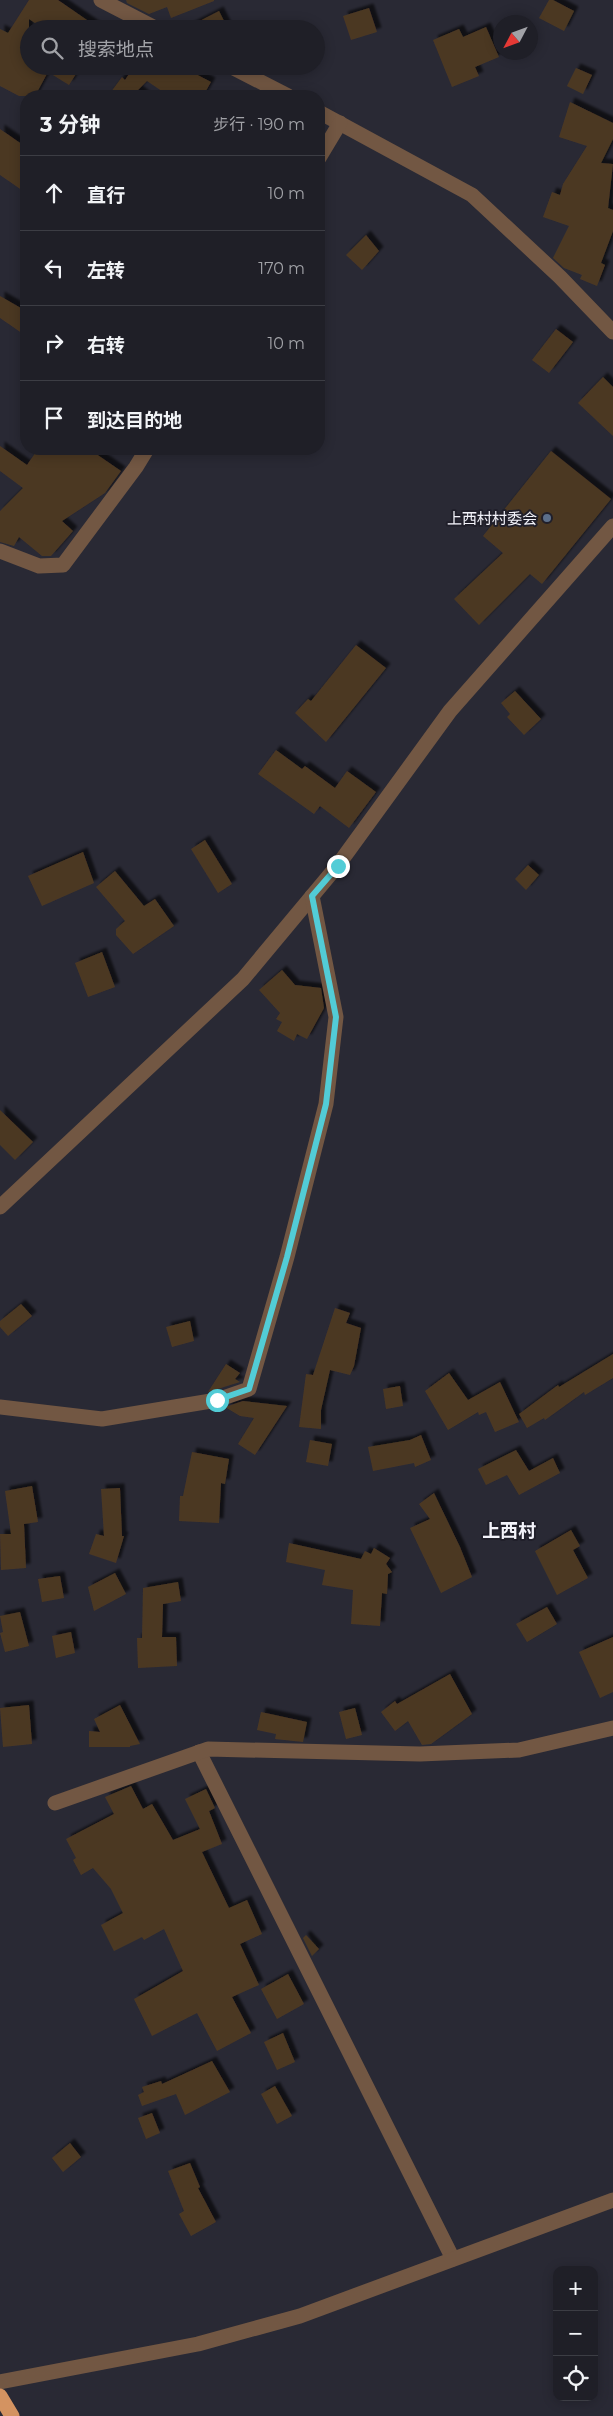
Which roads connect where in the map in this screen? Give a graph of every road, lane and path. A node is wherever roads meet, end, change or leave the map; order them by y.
1 (101, 0) edge
2 (140, 20) edge
3 (247, 75) edge
4 (276, 90) edge
5 (325, 115) edge
6 (340, 123) junction
7 (325, 148) edge
8 (613, 332) edge
9 (143, 455) edge
10 (613, 526) edge
11 (0, 551) edge
12 (312, 896) junction
13 (0, 1207) edge
14 (0, 1407) edge
15 (613, 1728) edge
16 (199, 1752) junction
17 (55, 1803) dead end
18 (613, 2200) edge
19 (453, 2259) junction
20 (0, 2382) edge
21 (0, 2396) edge
22 (12, 2416) edge

1 - 2 street
3 - 4 street
5 - 6 street
6 - 7 street
6 - 8 street
9 - 11 street
10 - 12 street
12 - 13 street
12 - 14 street
15 - 16 street
16 - 17 street
16 - 19 street
18 - 19 street
19 - 20 street
21 - 22 highway

